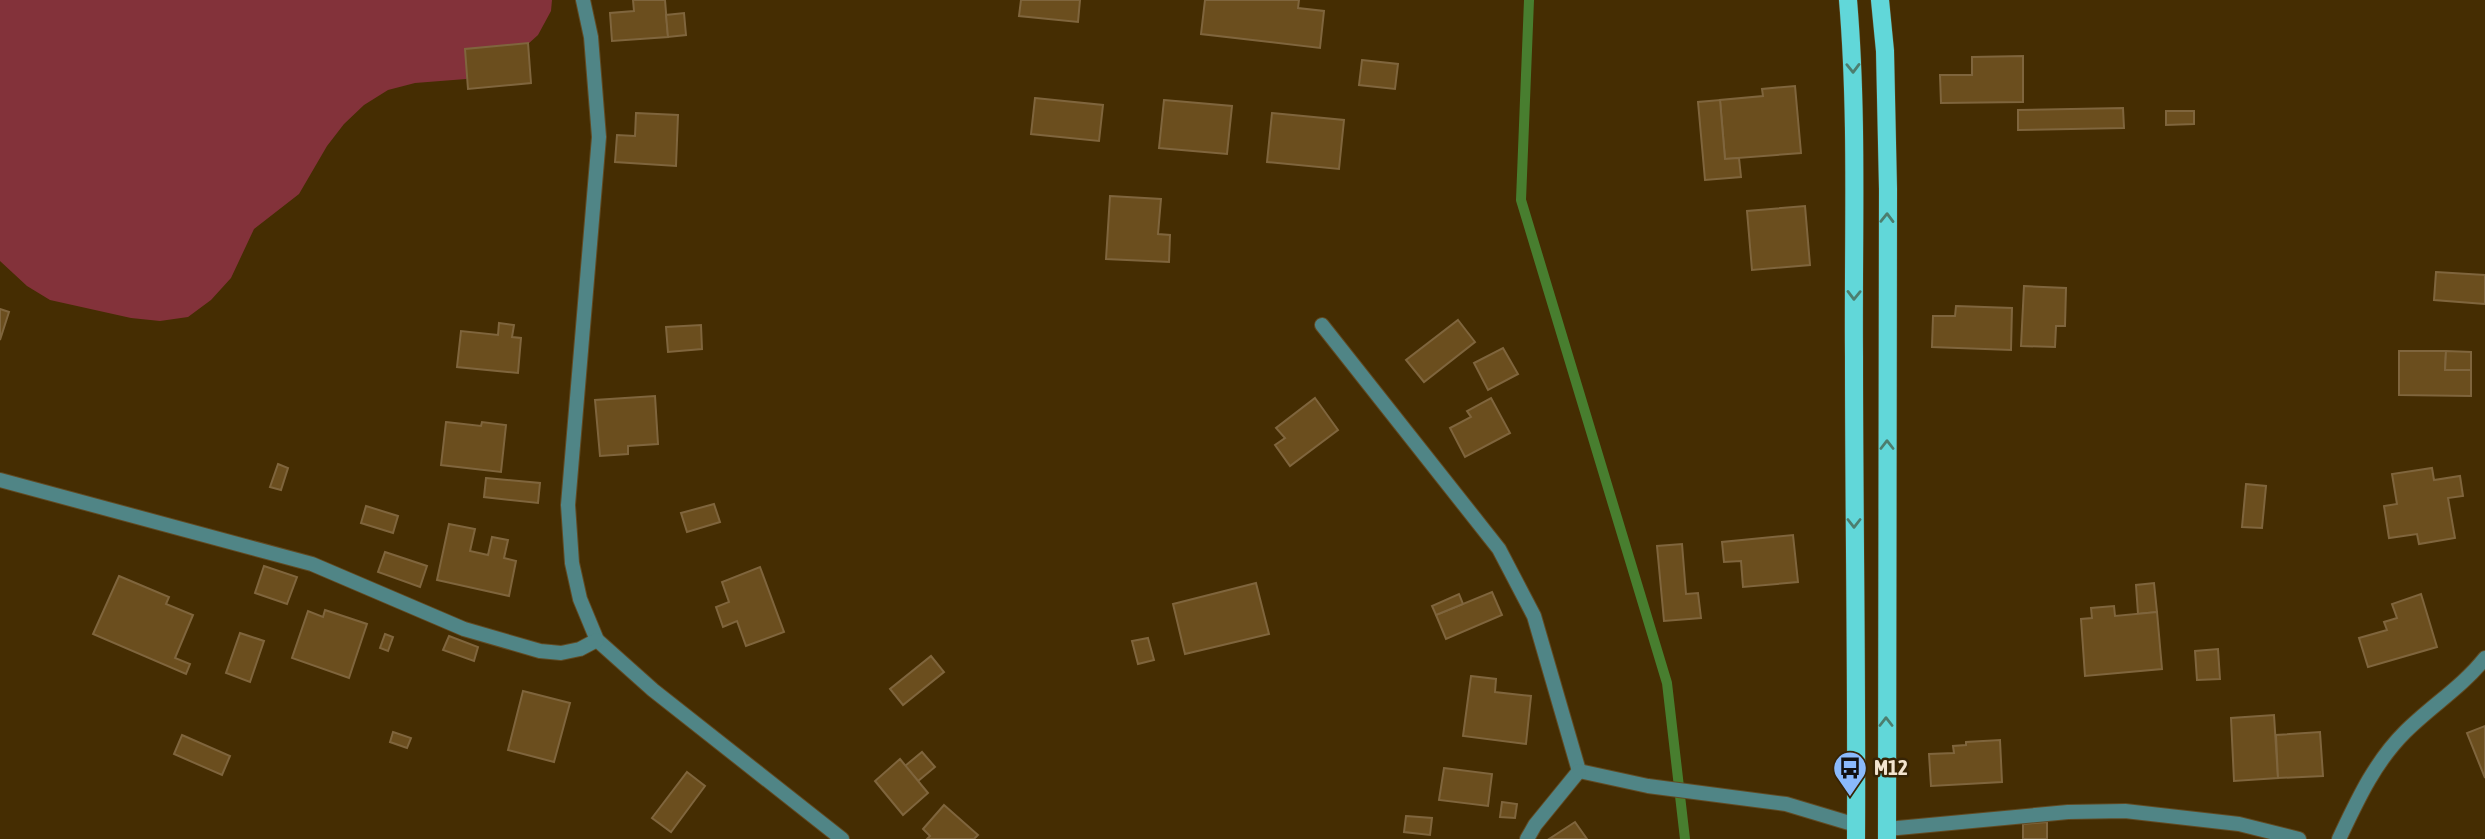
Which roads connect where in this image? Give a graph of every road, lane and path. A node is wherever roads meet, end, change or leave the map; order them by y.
1 (583, 0) edge
2 (1848, 0) edge
3 (1880, 0) edge
4 (1322, 325) dead end
5 (0, 480) edge
6 (597, 640) junction
7 (2485, 658) edge
8 (1579, 771) junction
9 (1856, 832) edge
10 (1887, 834) edge
11 (842, 839) edge
12 (1527, 839) edge
13 (2299, 839) edge
14 (2339, 839) edge

1 - 6 street
2 -> 9 main road
10 -> 3 main road
4 - 8 street
5 - 6 street
6 - 11 street
7 - 14 street
8 - 9 street
8 - 12 street
10 - 13 street

